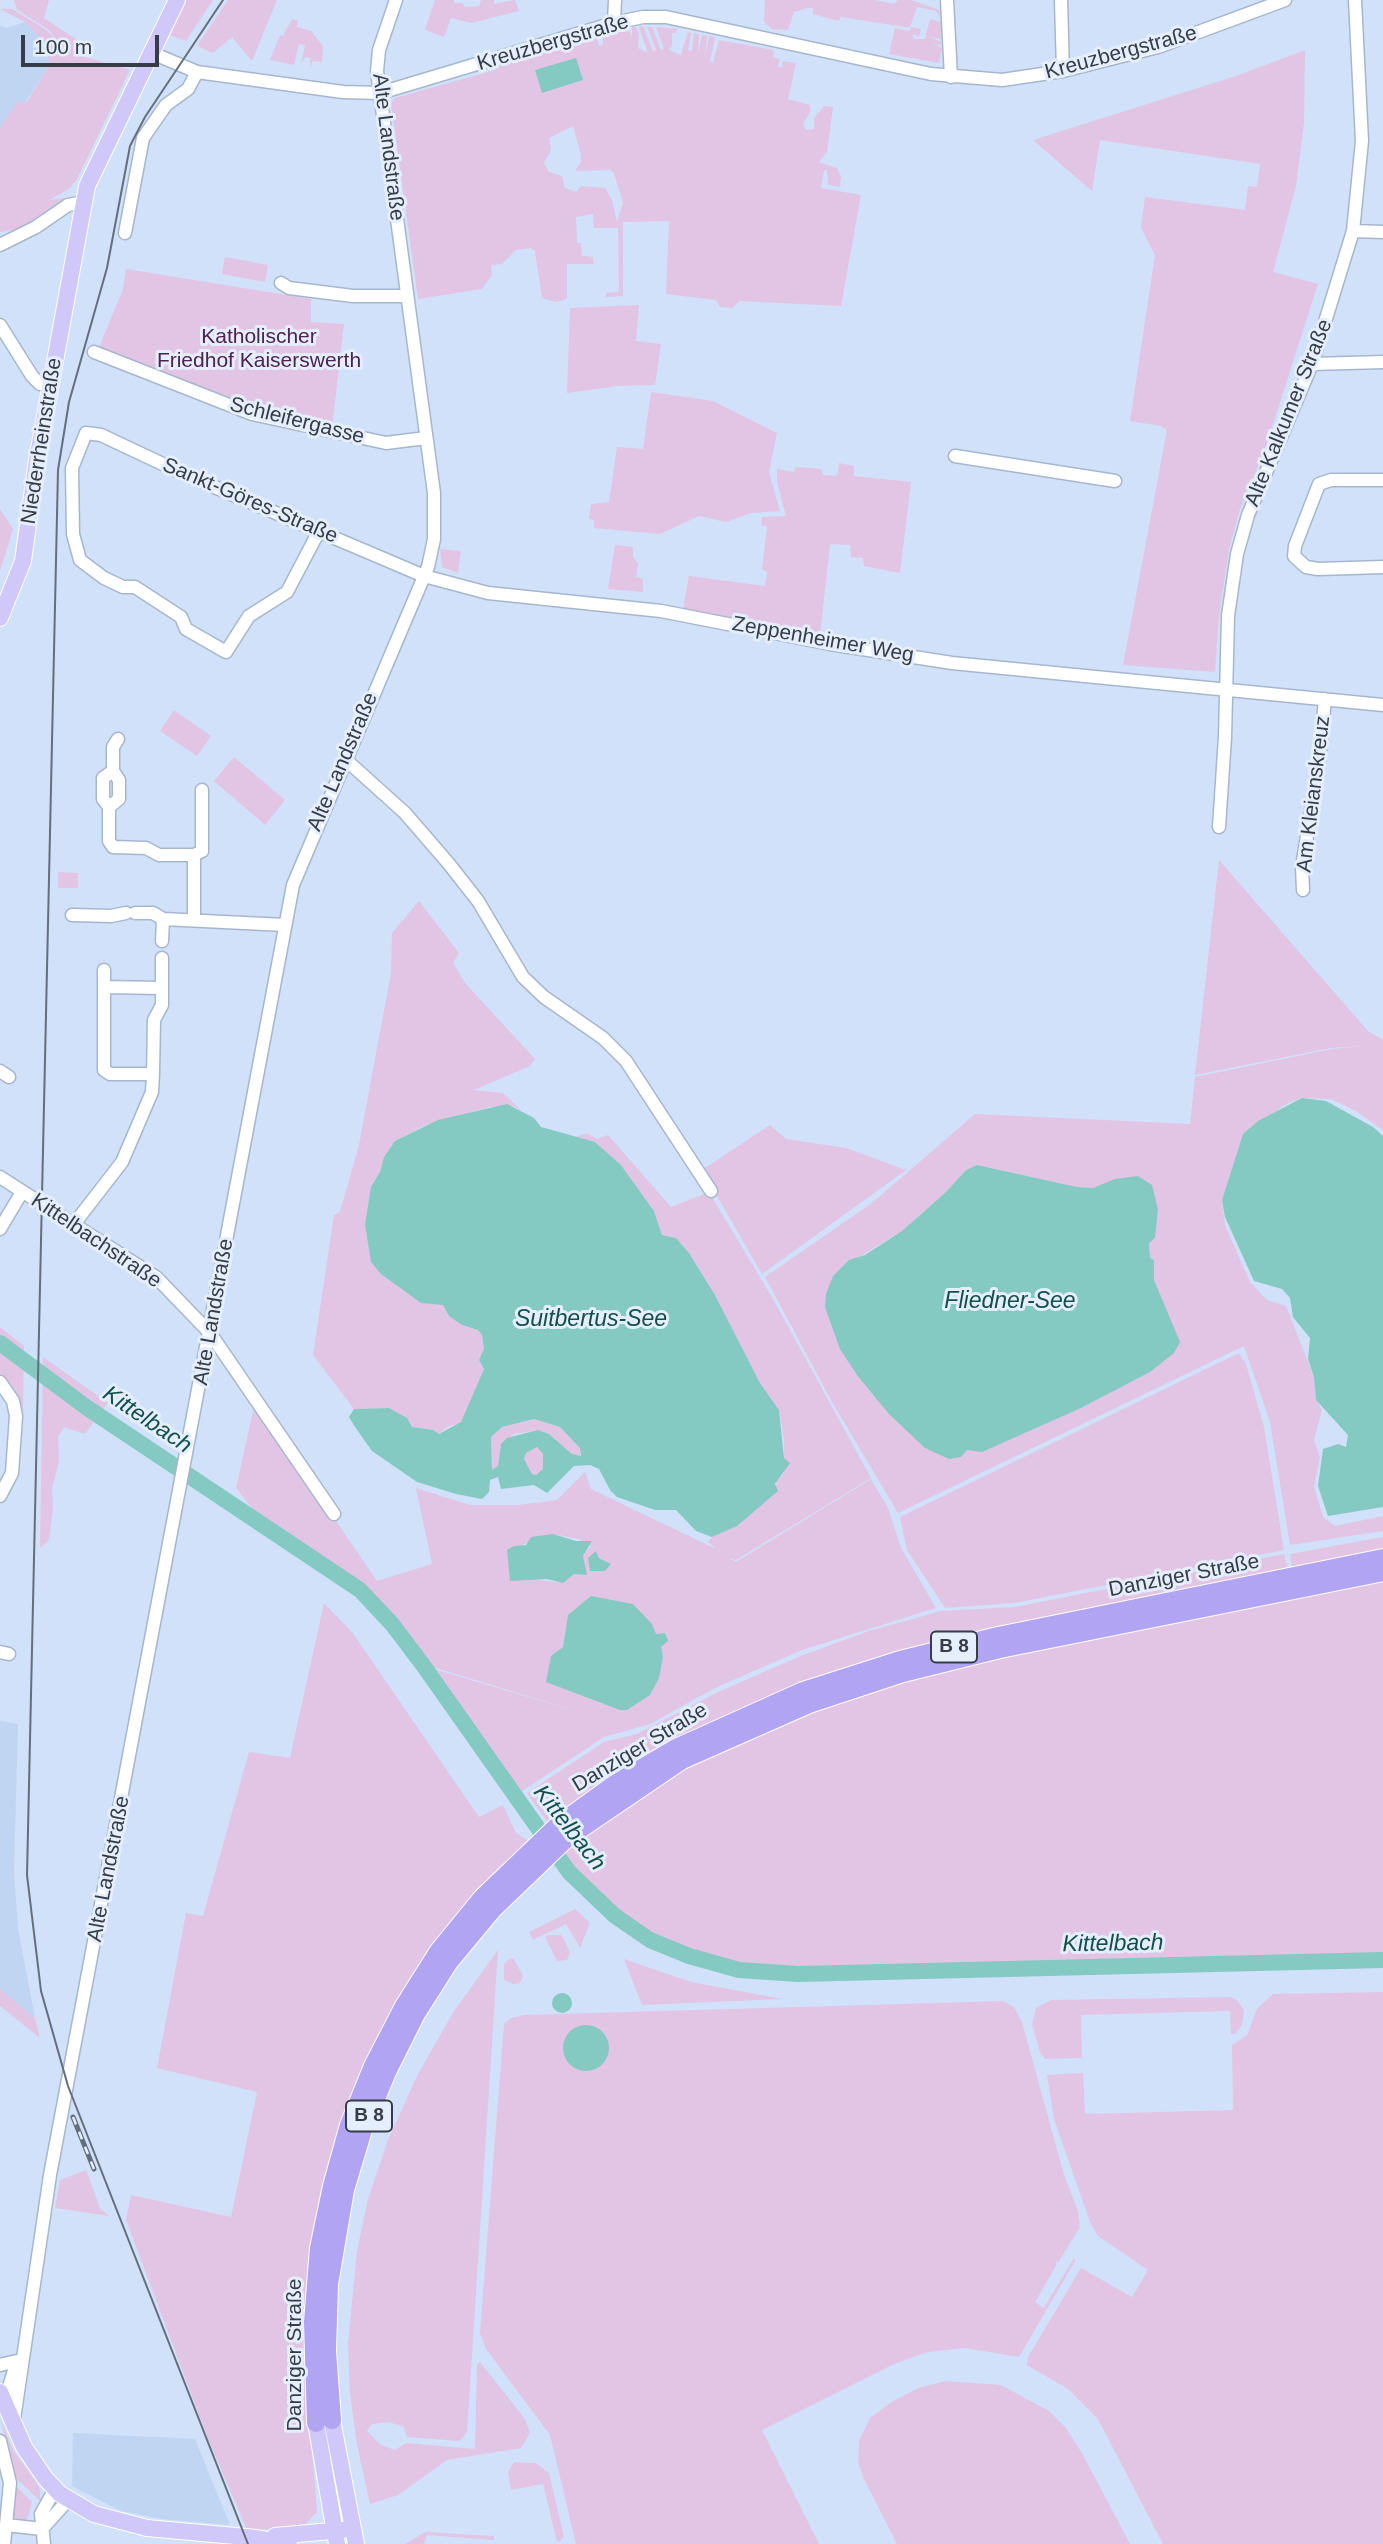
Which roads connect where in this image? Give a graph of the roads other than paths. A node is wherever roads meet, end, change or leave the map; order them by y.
1 (177, 0) edge
2 (396, 0) edge
3 (615, 0) edge
4 (947, 0) edge
5 (1061, 0) edge
6 (1285, 0) edge
7 (1355, 0) edge
8 (614, 23) junction
9 (152, 52) junction
10 (1063, 71) junction
11 (197, 72) junction
12 (951, 77) junction
13 (380, 93) junction
14 (84, 202) junction
15 (1353, 231) junction
16 (1383, 232) edge
17 (125, 233) dead end
18 (0, 245) edge
19 (281, 283) dead end
20 (407, 296) junction
21 (0, 325) edge
22 (94, 352) dead end
23 (1383, 362) edge
24 (1312, 364) junction
25 (45, 385) junction
26 (426, 438) junction
27 (955, 456) dead end
28 (1383, 480) edge
29 (1115, 481) dead end
30 (318, 531) junction
31 (1383, 567) edge
32 (424, 576) junction
33 (0, 618) edge
34 (1224, 688) junction
35 (1325, 699) junction
36 (1383, 705) edge
37 (118, 739) dead end
38 (345, 759) junction
39 (202, 790) dead end
40 (1219, 827) dead end
41 (194, 855) junction
42 (1303, 890) dead end
43 (72, 915) dead end
44 (163, 919) junction
45 (194, 919) junction
46 (285, 925) junction
47 (162, 941) dead end
48 (162, 958) dead end
49 (104, 970) dead end
50 (104, 987) junction
51 (162, 988) junction
52 (153, 1074) junction
53 (0, 1177) edge
54 (710, 1191) dead end
55 (22, 1192) junction
56 (74, 1224) junction
57 (0, 1229) edge
58 (211, 1333) junction
59 (0, 1382) edge
60 (0, 1496) edge
61 (334, 1514) dead end
62 (1383, 1558) edge
63 (1383, 1572) edge
64 (563, 1831) junction
65 (24, 2348) junction
66 (17, 2361) junction
67 (0, 2365) edge
68 (2, 2397) edge
69 (324, 2421) junction
70 (13, 2426) junction
71 (0, 2441) edge
72 (55, 2489) junction
73 (326, 2494) junction
74 (69, 2499) junction
75 (6, 2525) junction
76 (42, 2529) junction
77 (293, 2539) edge
78 (347, 2539) edge
79 (4, 2544) edge
80 (44, 2544) edge

1 - 9 main road, Niederrheinstraße
2 - 13 street, Alte Landstraße
3 - 8 street
4 - 12 street
5 - 10 street
6 - 10 street, Kreuzbergstraße
7 - 15 street, Alte Kalkumer Straße
8 - 12 street, Kreuzbergstraße
8 - 13 street, Kreuzbergstraße
9 - 11 street, Kreuzbergstraße
9 - 14 main road, Niederrheinstraße
10 - 12 street, Kreuzbergstraße
11 - 13 street, Kreuzbergstraße
11 - 17 street
13 - 20 street, Alte Landstraße
14 - 18 street
14 - 25 main road, Niederrheinstraße
15 - 16 street
15 - 24 street, Alte Kalkumer Straße
19 - 20 street
20 - 26 street, Alte Landstraße
21 - 25 street
22 - 26 street, Schleifergasse
23 - 24 street
24 - 34 street, Alte Kalkumer Straße
25 - 33 main road, Niederrheinstraße
26 - 32 street, Alte Landstraße
27 - 29 street
28 - 31 street
30 - 30 street, Sankt-Göres-Straße
30 - 32 street, Sankt-Göres-Straße
32 - 34 street, Zeppenheimer Weg
32 - 38 street, Alte Landstraße
34 - 35 street, Zeppenheimer Weg
34 - 40 street, Alte Kalkumer Straße
35 - 36 street, Zeppenheimer Weg
35 - 42 street, Am Kleianskreuz
37 - 41 street
38 - 46 street, Alte Landstraße
38 - 54 street
39 - 41 street
41 - 45 street
43 - 44 street
44 - 45 street
44 - 47 street
45 - 46 street
46 - 58 street, Alte Landstraße
48 - 51 street
49 - 50 street
50 - 51 street
50 - 52 street
51 - 52 street
52 - 56 street
53 - 55 street, Kittelbachstraße
55 - 56 street, Kittelbachstraße
55 - 57 street
56 - 58 street, Kittelbachstraße
58 - 61 street, Kittelbachstraße
58 - 65 street, Alte Landstraße
59 - 60 street
62 - 64 highway, Danziger Straße / B 8
63 - 64 highway, Danziger Straße / B 8
64 - 69 highway, Danziger Straße / B 8
65 - 66 street, Alte Landstraße
65 - 70 street, Alte Landstraße
66 - 67 street
66 - 68 street, Alte Landstraße
68 - 70 main road
69 - 73 main road, Danziger Straße / B 8
69 - 78 main road, Danziger Straße / B 8
70 - 72 main road
71 - 75 street
72 - 74 main road
72 - 76 street
73 - 77 main road
73 - 78 main road, Danziger Straße / B 8
74 - 76 street
74 - 77 main road
75 - 76 street
75 - 79 street
76 - 80 street
77 - 78 main road

